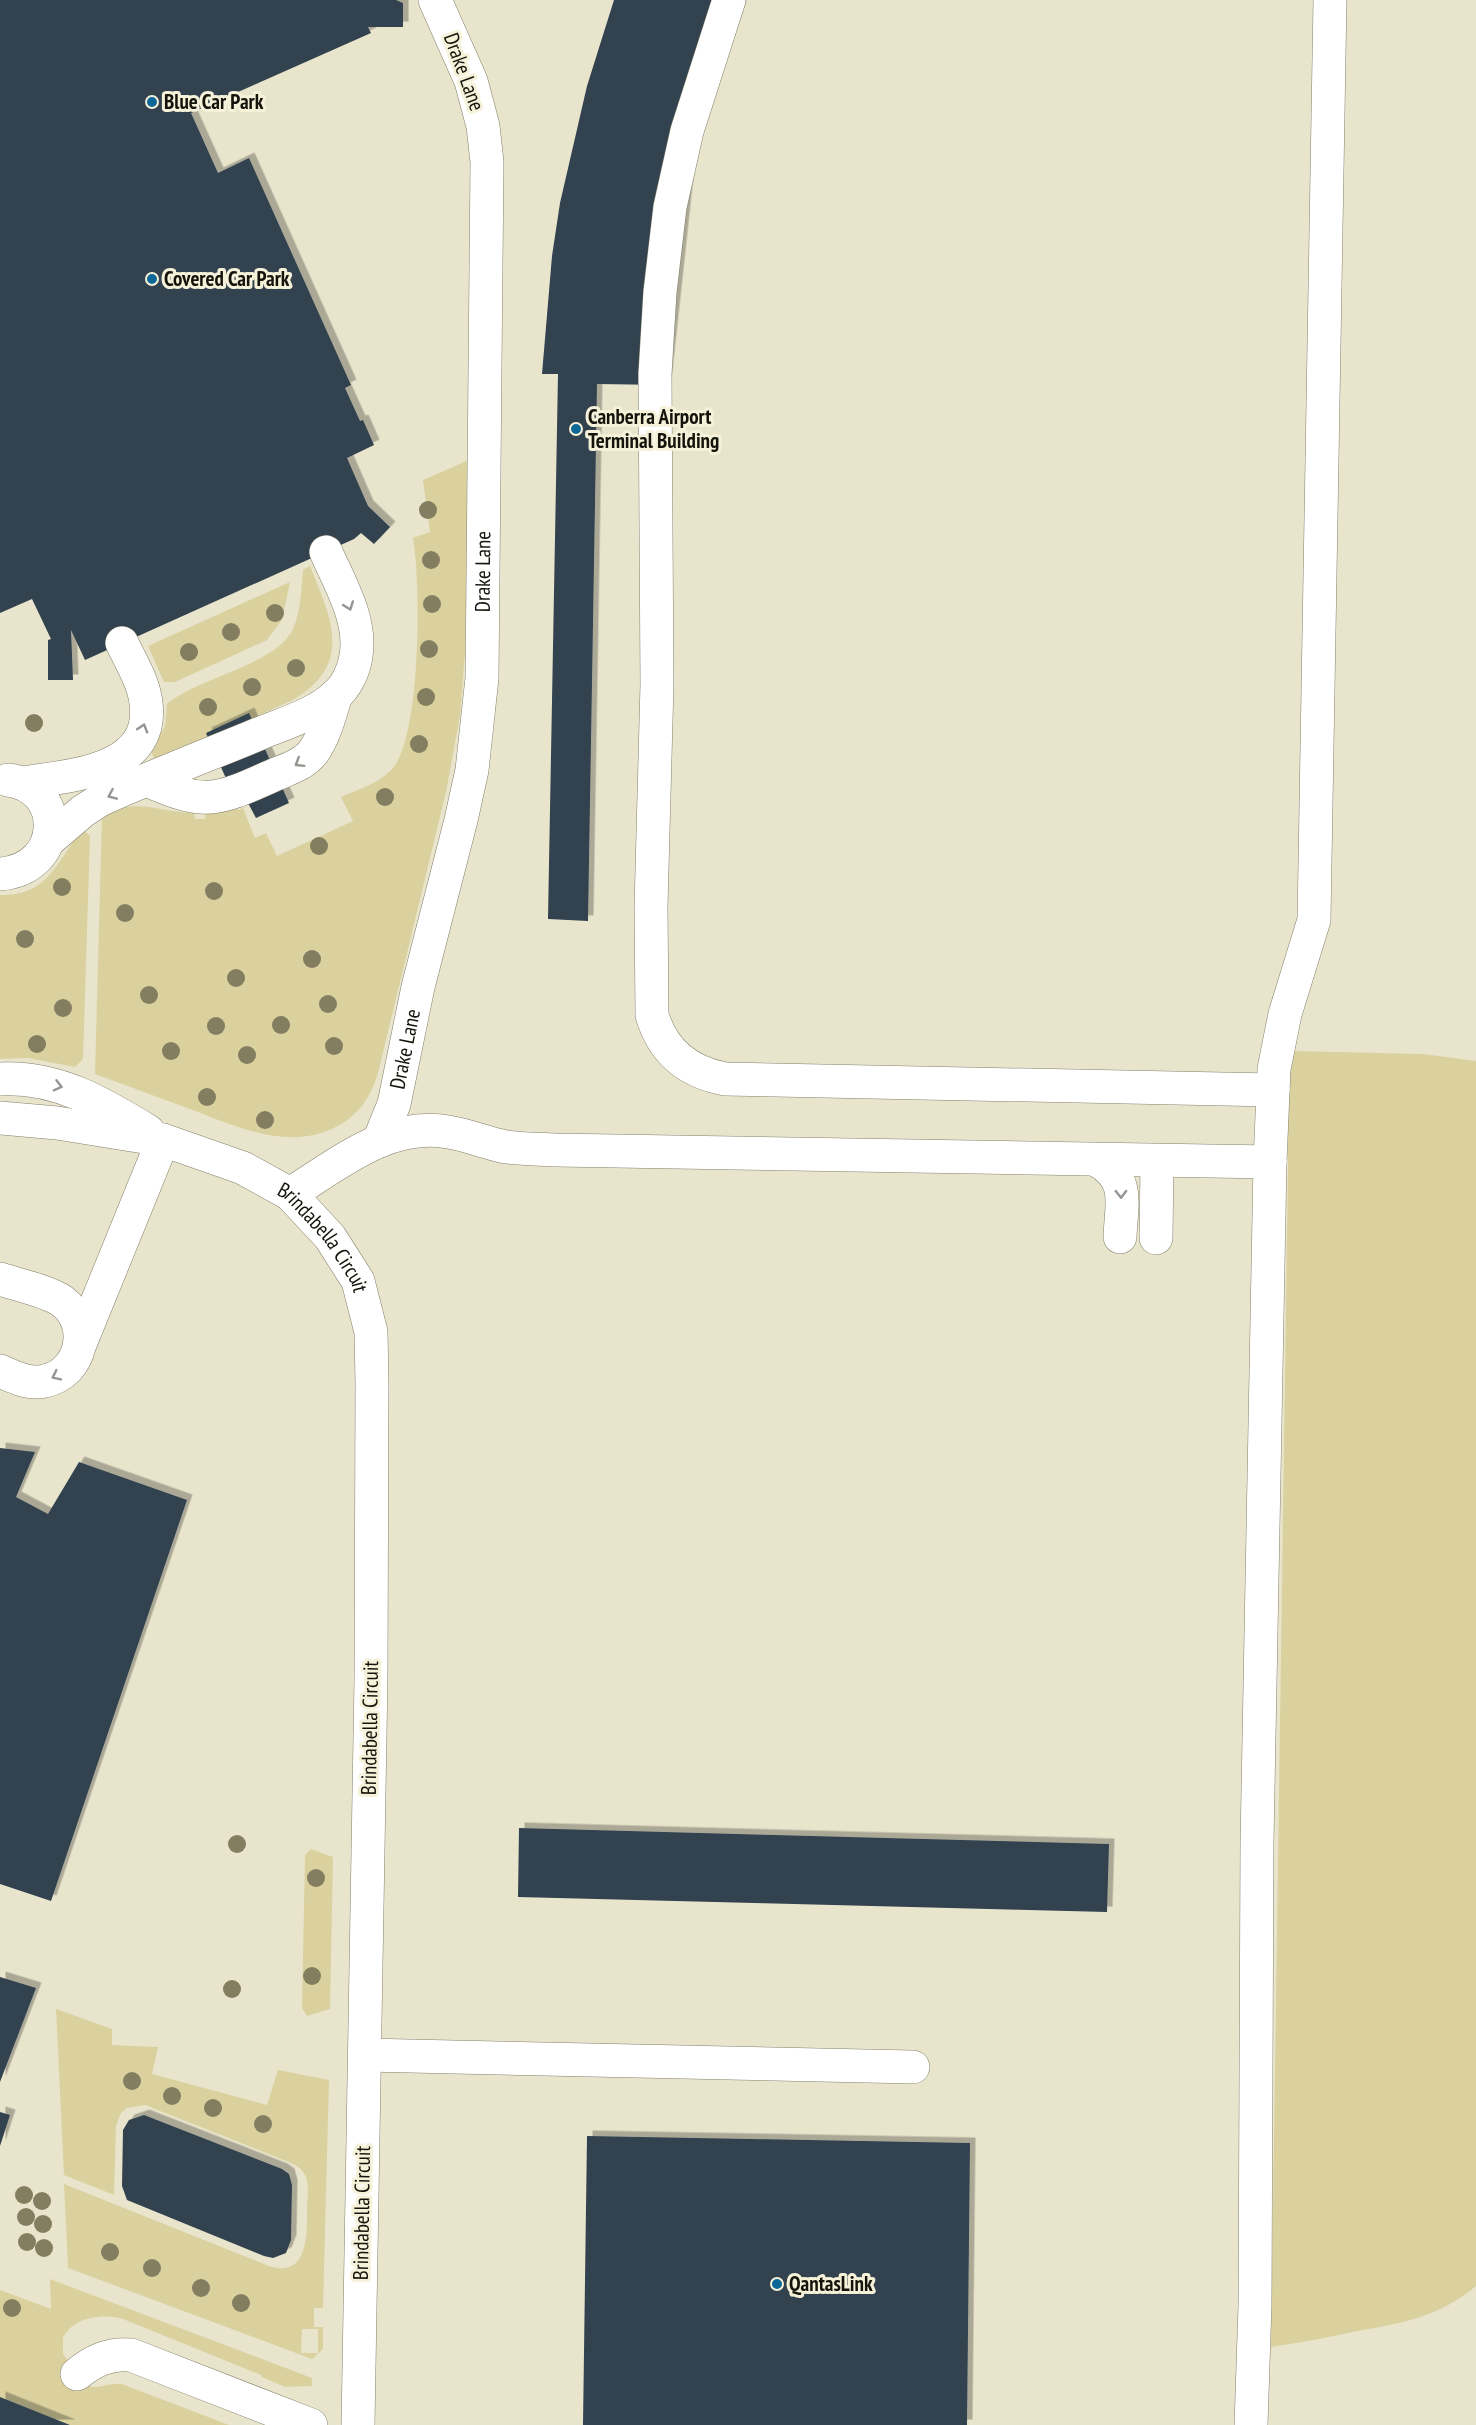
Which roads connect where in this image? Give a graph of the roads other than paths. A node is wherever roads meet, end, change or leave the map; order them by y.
1 (435, 0) edge
2 (729, 0) edge
3 (1330, 0) edge
4 (327, 552) dead end
5 (123, 643) dead end
6 (336, 696) junction
7 (8, 776) edge
8 (147, 780) junction
9 (48, 840) junction
10 (0, 874) edge
11 (0, 1079) edge
12 (1273, 1090) junction
13 (0, 1118) edge
14 (163, 1140) junction
15 (379, 1141) junction
16 (1098, 1161) junction
17 (1157, 1162) junction
18 (1270, 1162) junction
19 (290, 1194) junction
20 (1120, 1238) dead end
21 (1156, 1238) dead end
22 (0, 1279) edge
23 (80, 1344) junction
24 (0, 1371) edge
25 (365, 2055) junction
26 (913, 2067) dead end
27 (77, 2374) dead end
28 (311, 2425) edge
29 (358, 2425) edge
30 (1251, 2425) edge

1 - 15 street, Drake Lane
2 - 12 street
3 - 12 street
4 -> 6 street
7 -> 5 street
6 - 8 street
6 -> 8 street
7 - 9 street
8 -> 9 street
9 - 10 street
11 -> 14 street, Brindabella Circuit
12 - 18 street
13 - 14 street, Brindabella Circuit
14 - 19 street, Brindabella Circuit
14 - 23 street
15 - 16 street
15 - 19 street
16 - 17 street
16 -> 20 street
17 - 18 street
17 - 21 street
18 - 30 street
19 - 25 street, Brindabella Circuit
22 - 23 street
23 -> 24 street
25 - 26 street
25 - 29 street, Brindabella Circuit
27 - 28 street

